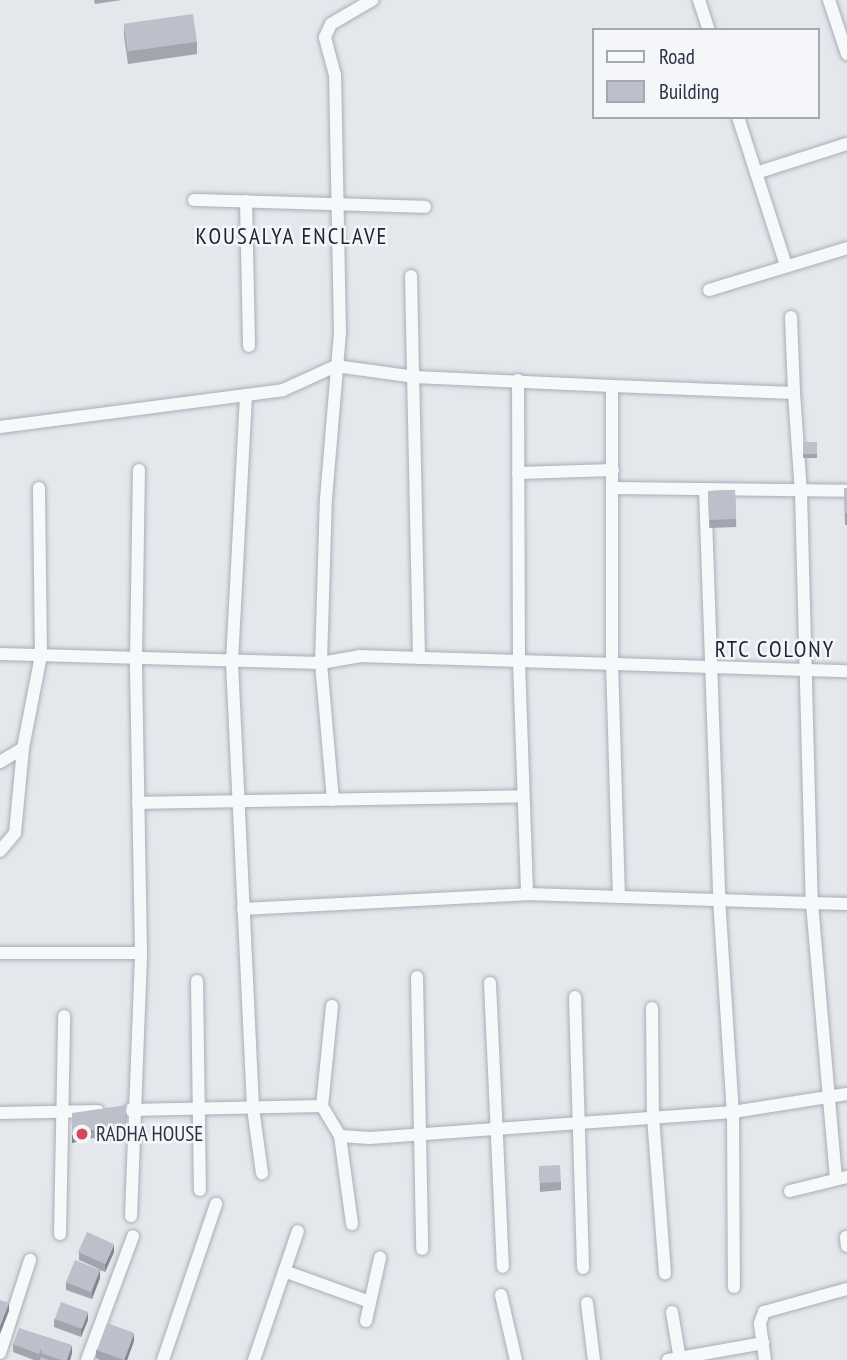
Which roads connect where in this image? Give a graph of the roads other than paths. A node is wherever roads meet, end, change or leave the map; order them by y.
1 (372, 0) edge
2 (699, 0) edge
3 (830, 0) edge
4 (708, 28) edge
5 (847, 54) edge
6 (739, 119) edge
7 (847, 145) edge
8 (756, 173) junction
9 (194, 200) dead end
10 (246, 201) junction
11 (338, 204) junction
12 (425, 206) dead end
13 (847, 248) edge
14 (786, 266) junction
15 (411, 276) dead end
16 (709, 289) dead end
17 (791, 317) dead end
18 (249, 346) dead end
19 (336, 366) junction
20 (415, 377) junction
21 (518, 380) junction
22 (612, 386) junction
23 (794, 393) junction
24 (246, 395) junction
25 (0, 427) edge
26 (139, 470) dead end
27 (613, 470) junction
28 (518, 473) junction
29 (39, 488) dead end
30 (613, 488) junction
31 (705, 489) junction
32 (847, 491) edge
33 (801, 492) junction
34 (0, 654) edge
35 (41, 655) junction
36 (136, 658) junction
37 (419, 658) junction
38 (232, 662) junction
39 (519, 662) junction
40 (612, 662) junction
41 (321, 663) junction
42 (714, 666) junction
43 (803, 670) junction
44 (847, 671) edge
45 (23, 748) junction
46 (0, 762) edge
47 (522, 796) junction
48 (333, 800) junction
49 (239, 801) junction
50 (138, 803) junction
51 (0, 852) edge
52 (527, 894) junction
53 (619, 896) junction
54 (719, 898) junction
55 (812, 904) junction
56 (847, 904) edge
57 (243, 909) junction
58 (0, 953) edge
59 (141, 953) junction
60 (417, 977) dead end
61 (197, 981) dead end
62 (489, 983) dead end
63 (575, 997) dead end
64 (332, 1006) dead end
65 (652, 1008) dead end
66 (64, 1016) dead end
67 (847, 1094) edge
68 (827, 1098) junction
69 (323, 1106) junction
70 (197, 1108) junction
71 (253, 1108) junction
72 (138, 1109) junction
73 (733, 1112) junction
74 (0, 1113) edge
75 (63, 1113) junction
76 (653, 1117) junction
77 (577, 1122) junction
78 (497, 1126) junction
79 (417, 1132) junction
80 (340, 1136) junction
81 (262, 1173) dead end
82 (841, 1177) edge
83 (200, 1189) dead end
84 (790, 1191) dead end
85 (216, 1204) dead end
86 (131, 1216) dead end
87 (352, 1224) dead end
88 (298, 1231) dead end
89 (60, 1234) dead end
90 (133, 1236) dead end
91 (422, 1249) dead end
92 (380, 1258) dead end
93 (30, 1260) dead end
94 (503, 1267) dead end
95 (583, 1268) dead end
96 (284, 1271) junction
97 (665, 1274) dead end
98 (734, 1287) dead end
99 (847, 1289) edge
100 (501, 1295) dead end
101 (370, 1302) junction
102 (587, 1303) dead end
103 (671, 1312) dead end
104 (366, 1321) dead end
105 (763, 1343) junction
106 (0, 1353) edge
107 (676, 1359) edge
108 (87, 1360) edge
109 (163, 1360) edge
110 (254, 1360) edge
111 (516, 1360) edge
112 (594, 1360) edge
113 (765, 1360) edge

1 - 11 street
2 - 4 street
3 - 5 street
6 - 8 street
7 - 8 street
8 - 14 street
9 - 10 street
10 - 11 street
10 - 18 street
11 - 12 street
11 - 19 street
13 - 14 street
14 - 16 street
15 - 20 street
17 - 23 street
19 - 20 street
19 - 24 street
19 - 41 street
20 - 21 street
20 - 37 street
21 - 22 street
21 - 28 street
22 - 23 street
22 - 27 street
23 - 33 street
24 - 25 street
24 - 38 street
26 - 36 street
27 - 28 street
27 - 30 street
28 - 39 street
29 - 35 street
30 - 31 street
30 - 40 street
31 - 33 street
31 - 42 street
32 - 33 street
33 - 43 street
34 - 35 street
35 - 36 street
35 - 45 street
36 - 38 street
36 - 50 street
37 - 39 street
37 - 41 street
38 - 41 street
38 - 49 street
39 - 40 street
39 - 47 street
40 - 42 street
40 - 53 street
41 - 48 street
42 - 43 street
42 - 54 street
43 - 44 street
43 - 55 street
45 - 46 street
45 - 51 street
47 - 48 street
47 - 52 street
48 - 49 street
49 - 50 street
49 - 57 street
50 - 59 street
52 - 53 street
52 - 57 street
53 - 54 street
54 - 55 street
54 - 73 street
55 - 56 street
55 - 68 street
57 - 71 street
58 - 59 street
59 - 72 street
60 - 79 street
61 - 70 street
62 - 78 street
63 - 77 street
64 - 69 street
65 - 76 street
66 - 75 street
67 - 68 street
68 - 73 street
68 - 82 street
69 - 71 street
69 - 80 street
70 - 71 street
70 - 72 street
70 - 83 street
71 - 81 street
72 - 75 street
72 - 86 street
73 - 76 street
73 - 98 street
74 - 75 street
75 - 89 street
76 - 77 street
76 - 97 street
77 - 78 street
77 - 95 street
78 - 79 street
78 - 94 street
79 - 80 street
79 - 91 street
80 - 87 street
82 - 84 street
85 - 109 street
88 - 96 street
90 - 108 street
92 - 101 street
93 - 106 street
96 - 101 street
96 - 110 street
99 - 105 street
100 - 111 street
101 - 104 street
102 - 112 street
103 - 107 street
105 - 107 street
105 - 113 street

